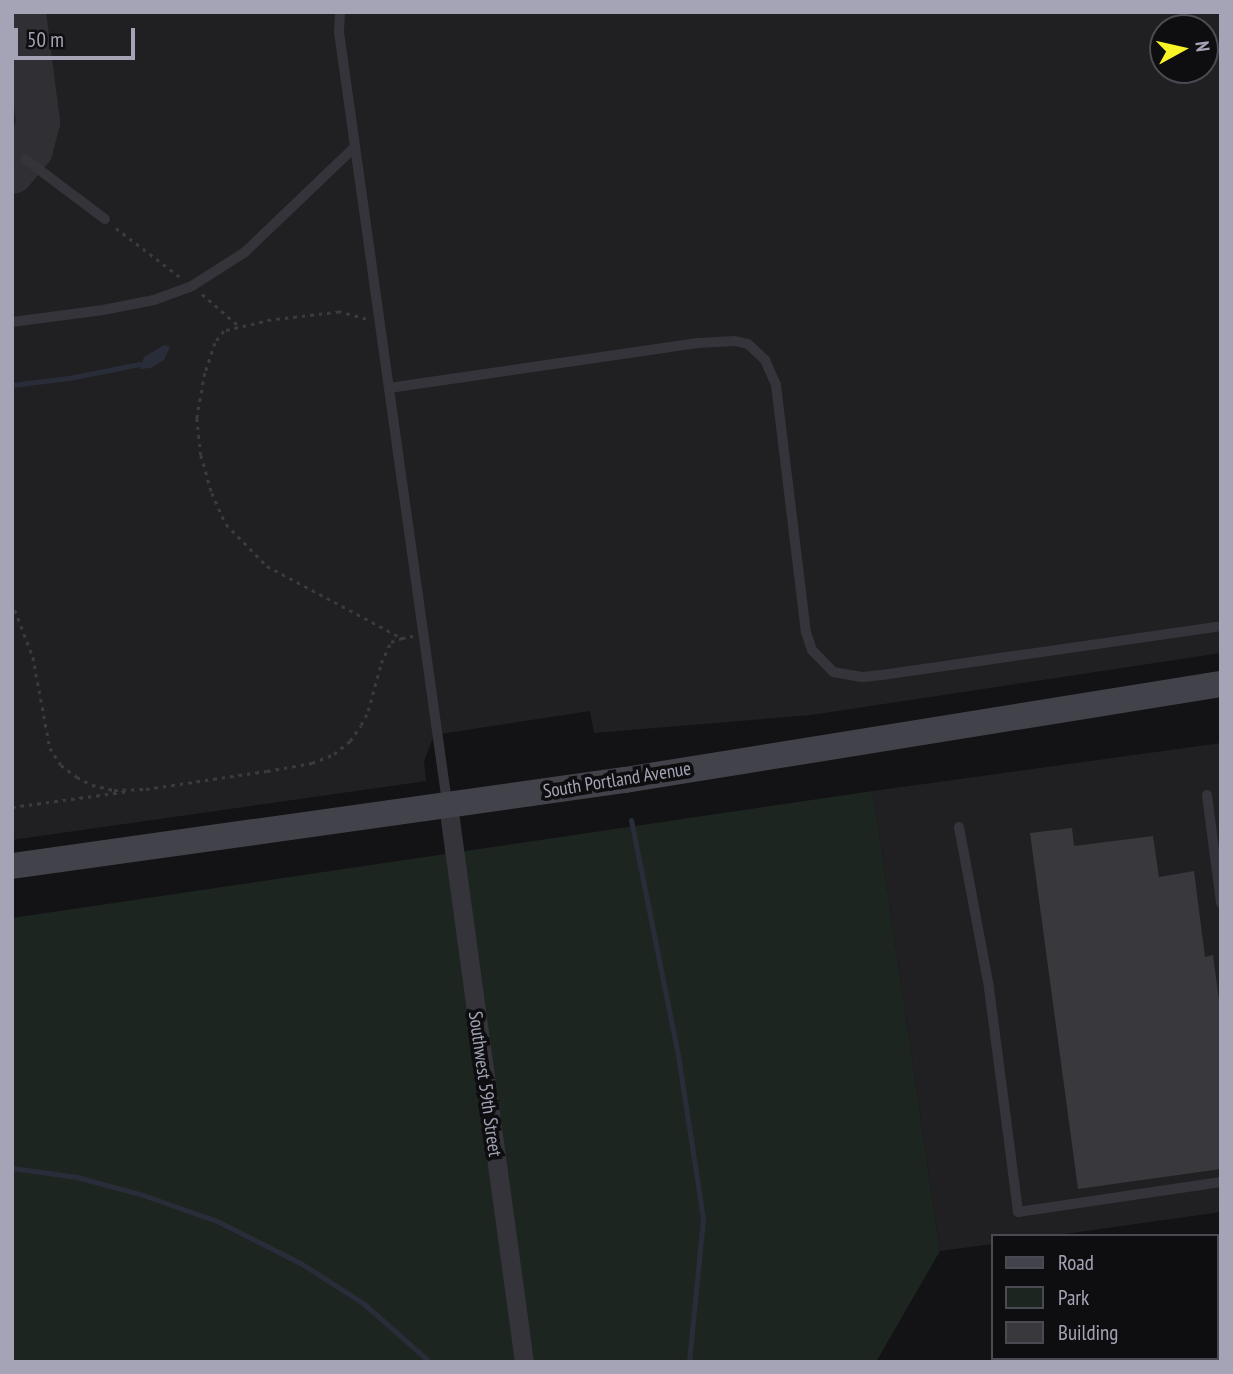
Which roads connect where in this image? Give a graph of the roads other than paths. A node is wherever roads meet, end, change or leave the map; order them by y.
1 (340, 12) edge
2 (355, 147) junction
3 (25, 159) dead end
4 (105, 219) road end
5 (12, 322) edge
6 (389, 388) junction
7 (1221, 626) edge
8 (1221, 684) edge
9 (1207, 794) dead end
10 (448, 805) junction
11 (959, 827) dead end
12 (12, 866) edge
13 (1221, 903) edge
14 (1221, 1182) edge
15 (524, 1362) edge

1 - 2 lane
2 - 5 lane
2 - 6 lane
3 - 4 lane
6 - 7 lane
6 - 10 lane
8 - 10 main road, South Portland Avenue
9 - 13 lane
10 - 12 main road, South Portland Avenue
10 - 15 street, Southwest 59th Street
11 - 14 lane

